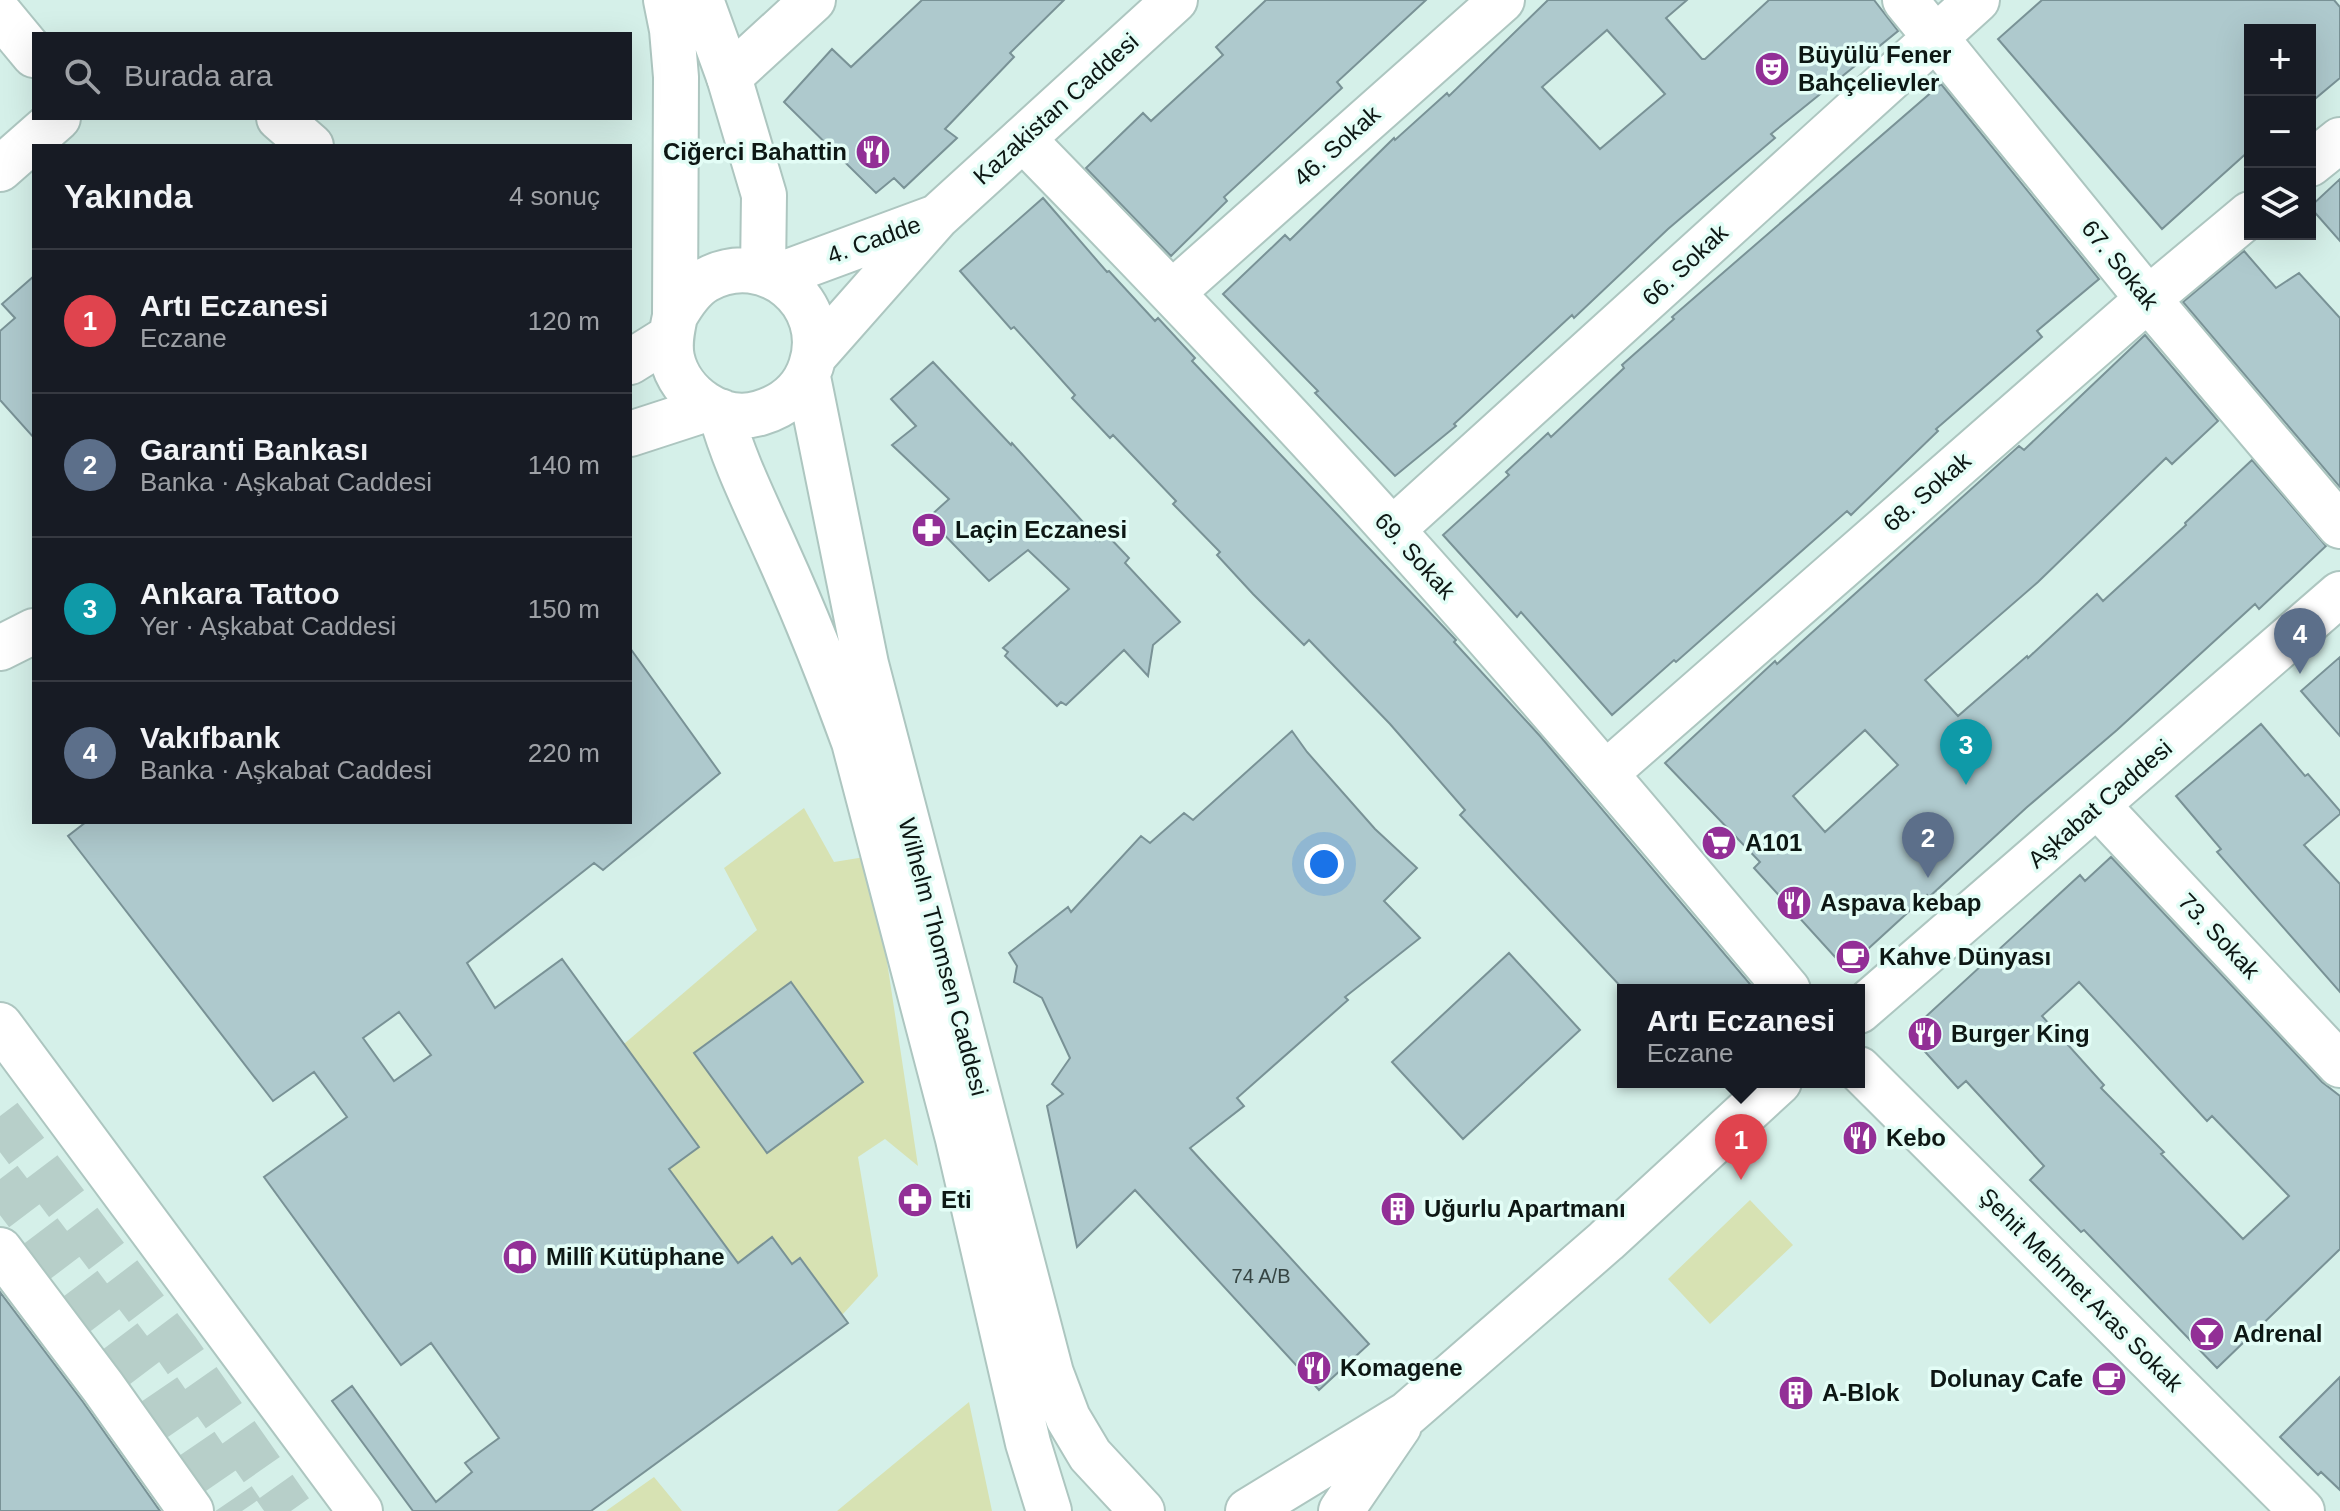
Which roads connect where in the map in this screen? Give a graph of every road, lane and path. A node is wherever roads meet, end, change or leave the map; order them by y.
1 (666, 0) edge
2 (701, 0) edge
3 (813, 0) edge
4 (1175, 0) edge
5 (1502, 0) edge
6 (1905, 0) edge
7 (1977, 0) edge
8 (0, 14) edge
9 (1934, 37) junction
10 (32, 53) edge
11 (729, 77) junction
12 (56, 120) edge
13 (1023, 139) junction
14 (2340, 140) edge
15 (2316, 159) edge
16 (0, 169) edge
17 (937, 217) junction
18 (2244, 219) edge
19 (769, 275) junction
20 (1173, 292) junction
21 (2148, 299) junction
22 (672, 326) junction
23 (632, 360) edge
24 (811, 366) junction
25 (715, 410) junction
26 (632, 433) edge
27 (2340, 526) edge
28 (1392, 530) junction
29 (2340, 594) edge
30 (32, 625) edge
31 (0, 631) edge
32 (32, 632) edge
33 (0, 648) edge
34 (1606, 773) junction
35 (2098, 806) junction
36 (1783, 984) edge
37 (1865, 1006) edge
38 (0, 1025) edge
39 (2340, 1065) edge
40 (1865, 1075) edge
41 (1772, 1088) edge
42 (0, 1250) edge
43 (1407, 1414) junction
44 (191, 1511) edge
45 (360, 1511) edge
46 (1049, 1511) edge
47 (1142, 1511) edge
48 (1248, 1511) edge
49 (1341, 1511) edge
50 (2302, 1511) edge

1 - 22 main road
2 - 11 main road
3 - 11 main road
4 - 13 main road, Kazakistan Caddesi
5 - 20 main road, 46. Sokak
6 - 9 main road, 67. Sokak
7 - 9 main road, 66. Sokak
8 - 10 main road
9 - 21 main road, 67. Sokak
9 - 28 main road, 66. Sokak
11 - 19 main road
12 - 16 main road
13 - 17 main road, Kazakistan Caddesi
13 - 20 main road, 69. Sokak
14 - 15 main road
17 - 19 main road, 4. Cadde
17 - 24 main road, 4. Cadde
18 - 21 main road, 68. Sokak
19 - 22 main road
19 - 24 main road
20 - 28 main road, 69. Sokak
21 - 27 main road, 67. Sokak
21 - 34 main road, 68. Sokak
22 - 23 main road
22 - 25 main road
24 - 25 main road
24 - 47 main road, Wilhelm Thomsen Caddesi
25 - 26 main road
25 - 46 main road, Wilhelm Thomsen Caddesi
28 - 34 main road, 69. Sokak
29 - 35 main road, Aşkabat Caddesi
30 - 31 main road
32 - 33 main road
34 - 36 main road, 69. Sokak
35 - 37 main road, Aşkabat Caddesi
35 - 39 main road, 73. Sokak
38 - 45 main road
40 - 50 main road, Şehit Mehmet Aras Sokak
41 - 43 main road
42 - 44 main road
43 - 48 main road
43 - 49 main road

